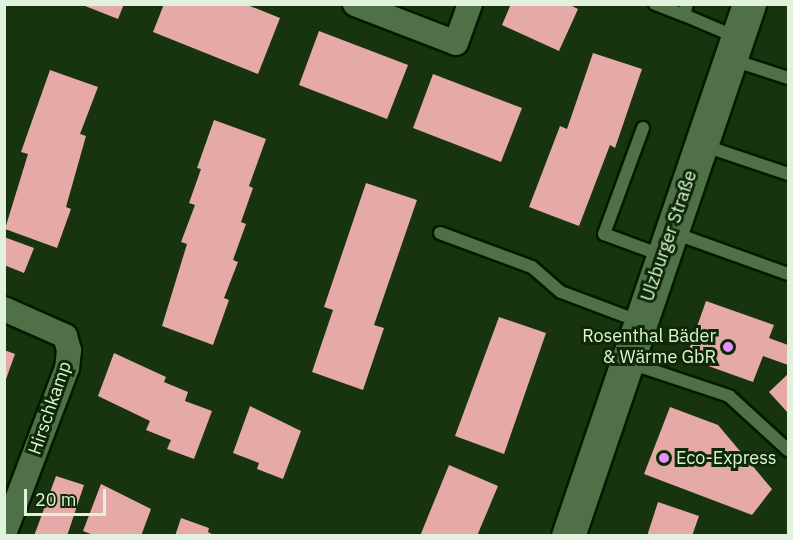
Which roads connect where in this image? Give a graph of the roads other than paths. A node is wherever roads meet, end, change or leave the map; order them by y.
1 (356, 4) edge
2 (470, 4) edge
3 (655, 4) edge
4 (749, 4) edge
5 (685, 10) edge
6 (392, 11) edge
7 (734, 48) junction
8 (789, 78) edge
9 (643, 128) dead end
10 (701, 144) junction
11 (789, 174) edge
12 (440, 233) dead end
13 (666, 244) junction
14 (789, 274) edge
15 (4, 309) edge
16 (639, 322) junction
17 (626, 361) junction
18 (789, 450) edge
19 (4, 534) edge
20 (568, 536) edge

1 - 6 street
2 - 6 street
3 - 5 lane
4 - 7 main road, Ulzburger Straße
5 - 7 lane
7 - 8 lane
7 - 10 main road, Ulzburger Straße
9 - 13 lane
10 - 11 lane
10 - 13 main road, Ulzburger Straße
12 - 16 lane
13 - 14 lane
13 - 16 main road, Ulzburger Straße
15 - 19 street, Hirschkamp
16 - 17 main road, Ulzburger Straße
17 - 18 lane
17 - 20 main road, Ulzburger Straße

